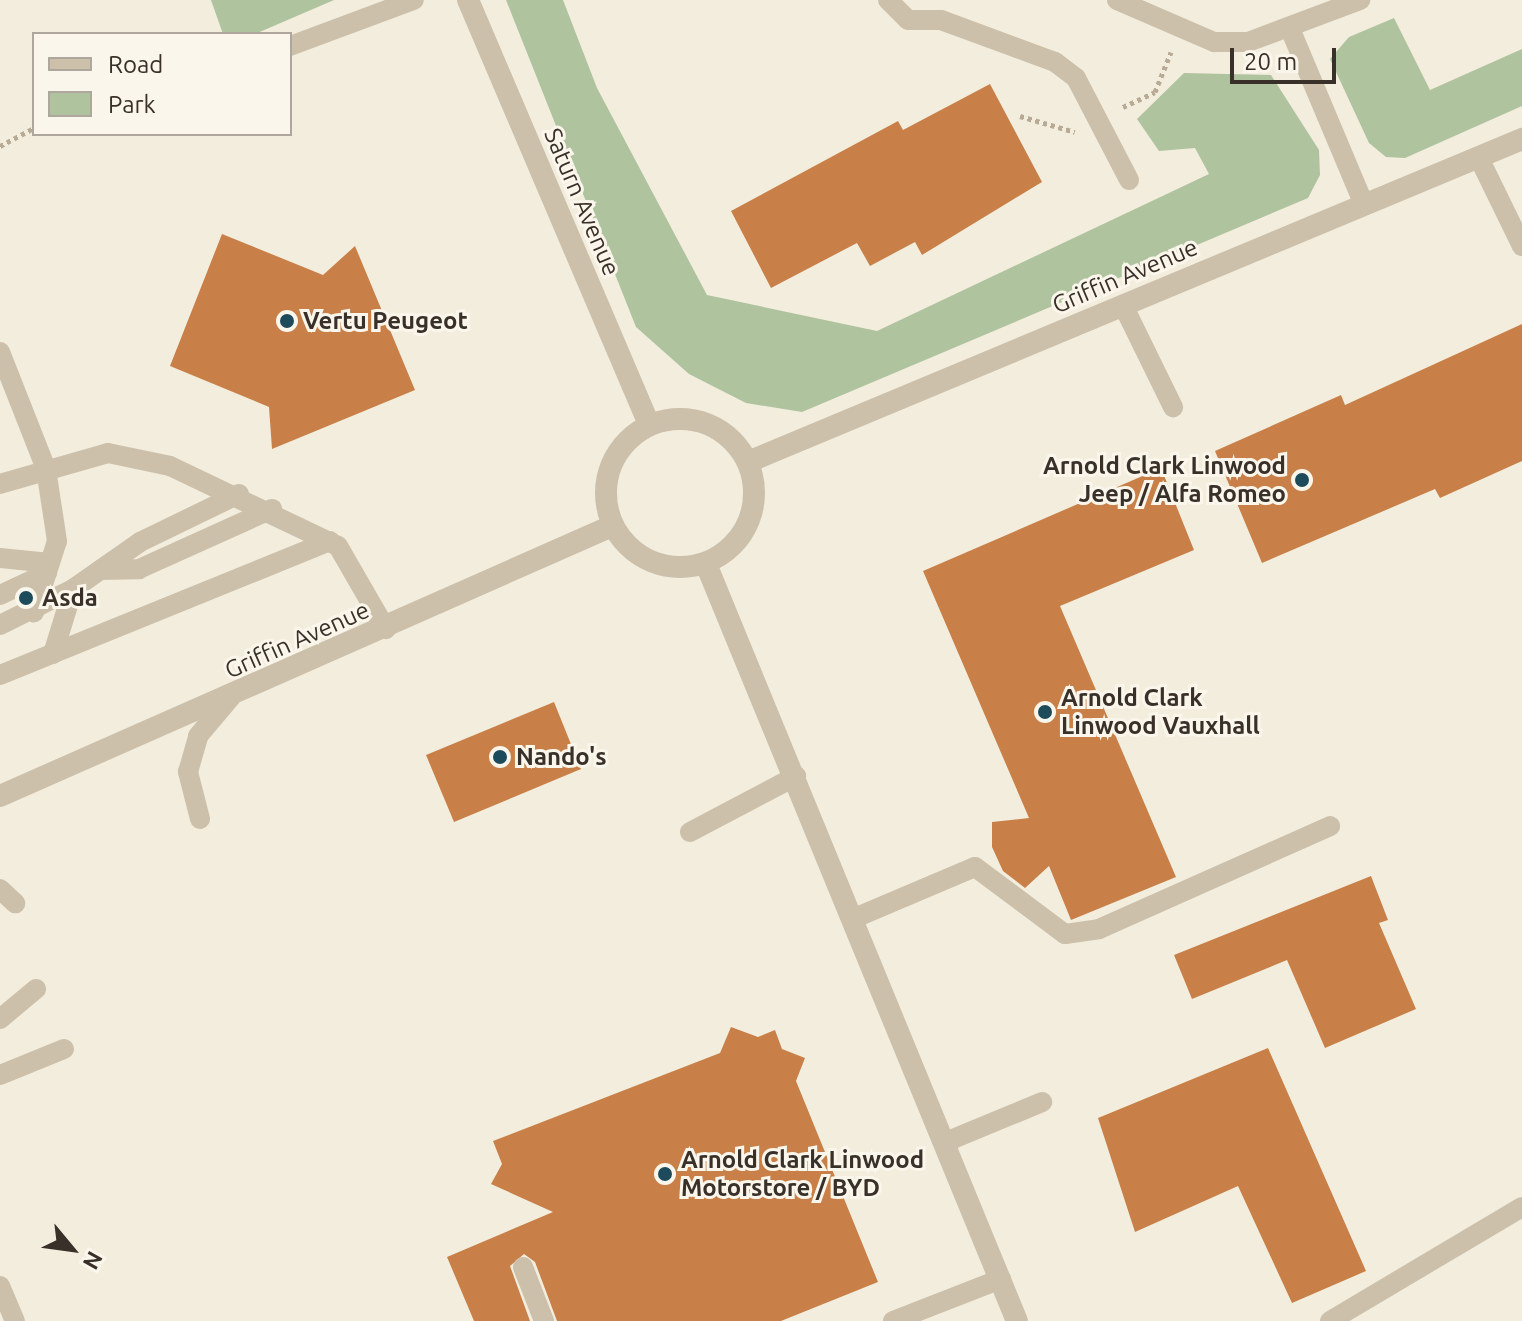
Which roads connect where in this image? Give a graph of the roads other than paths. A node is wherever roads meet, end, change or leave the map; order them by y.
1 (414, 0) edge
2 (468, 0) edge
3 (888, 0) edge
4 (1117, 0) edge
5 (1360, 0) edge
6 (1291, 31) junction
7 (292, 45) edge
8 (1522, 139) edge
9 (1479, 158) junction
10 (1129, 180) dead end
11 (1363, 202) junction
12 (1522, 246) edge
13 (1123, 305) junction
14 (0, 352) edge
15 (1173, 407) dead end
16 (649, 424) junction
17 (748, 462) junction
18 (46, 469) junction
19 (0, 484) edge
20 (239, 494) junction
21 (272, 509) junction
22 (612, 526) junction
23 (330, 541) junction
24 (6, 561) edge
25 (706, 564) junction
26 (48, 568) junction
27 (100, 570) junction
28 (73, 589) junction
29 (0, 595) edge
30 (34, 612) junction
31 (0, 625) edge
32 (386, 629) junction
33 (53, 654) junction
34 (0, 675) edge
35 (231, 697) junction
36 (796, 776) junction
37 (0, 796) edge
38 (200, 819) dead end
39 (1330, 826) dead end
40 (690, 832) dead end
41 (857, 917) junction
42 (36, 989) dead end
43 (0, 1019) edge
44 (64, 1049) dead end
45 (0, 1075) edge
46 (1042, 1102) dead end
47 (948, 1141) junction
48 (1522, 1207) edge
49 (523, 1267) dead end
50 (1001, 1279) junction
51 (0, 1286) edge
52 (15, 1321) edge
53 (544, 1321) edge
54 (893, 1321) edge
55 (1017, 1321) edge
56 (1330, 1321) edge

1 - 7 lane
2 - 16 street, Saturn Avenue
3 - 10 lane
4 - 6 lane
5 - 6 lane
6 - 11 lane
8 - 9 street, Griffin Avenue
9 - 11 street, Griffin Avenue
9 - 12 lane
11 - 13 street, Griffin Avenue
13 - 15 lane
13 - 17 street, Griffin Avenue
14 - 18 lane
16 - 17 street
16 - 22 street
17 - 25 street
18 - 19 lane
18 - 20 lane
18 - 26 lane
20 - 21 lane
20 - 27 lane
21 - 23 lane
21 - 27 lane
22 - 25 street
22 - 32 street, Griffin Avenue
23 - 32 lane
23 - 33 lane
24 - 26 lane
25 - 36 street
26 - 29 lane
26 - 30 lane
27 - 28 lane
28 - 30 lane
28 - 33 lane
30 - 31 lane
32 - 35 street, Griffin Avenue
33 - 34 lane
35 - 37 street, Griffin Avenue
35 - 38 lane
36 - 40 lane
36 - 41 street
39 - 41 lane
41 - 47 street
42 - 43 lane
44 - 45 lane
46 - 47 lane
47 - 50 street
48 - 56 lane
49 - 53 lane
50 - 54 lane
50 - 55 street
51 - 52 lane

